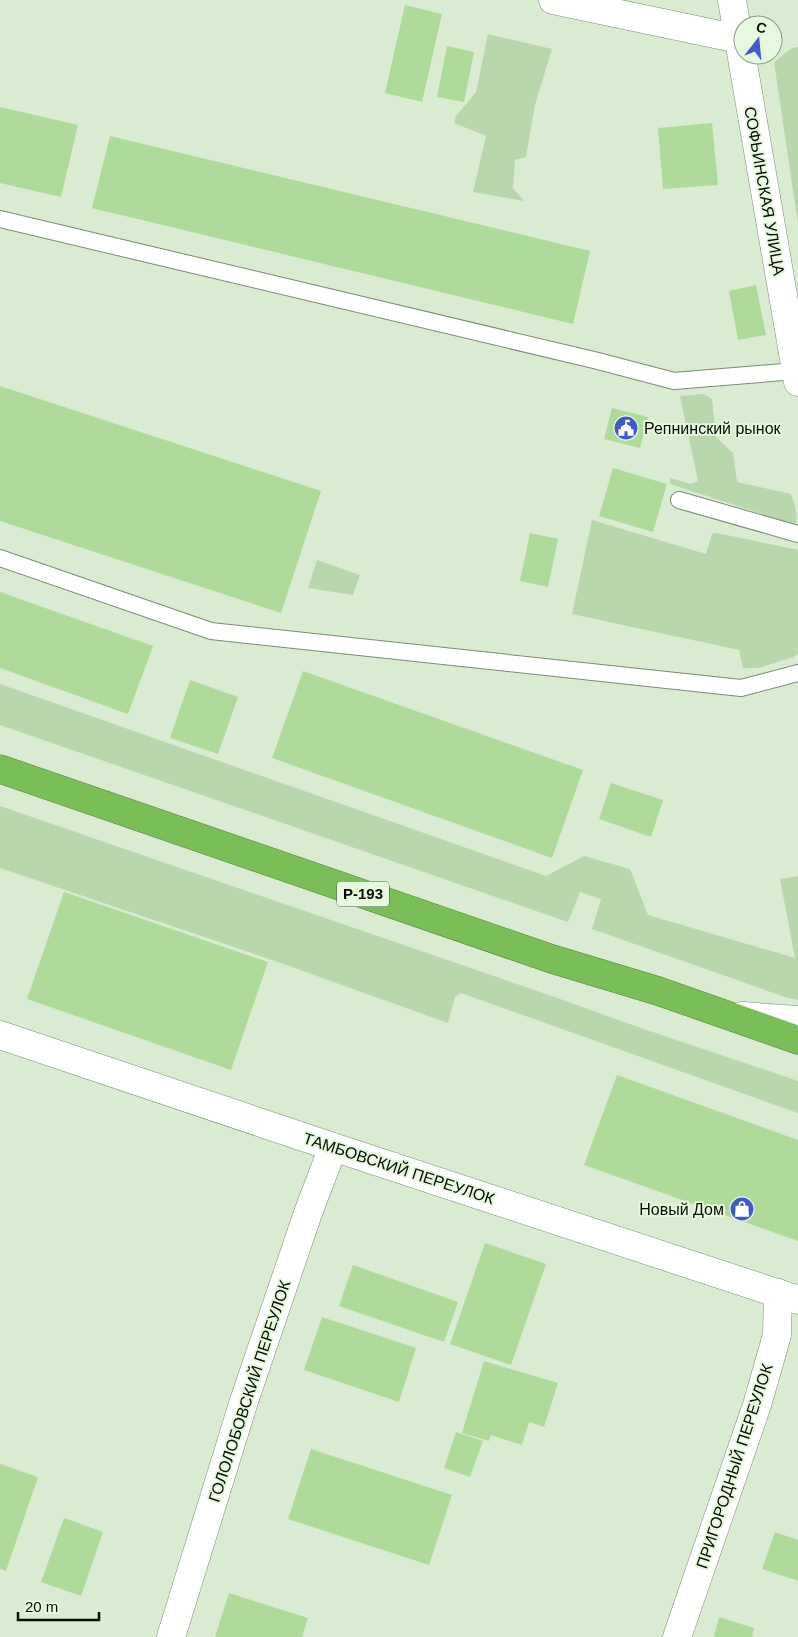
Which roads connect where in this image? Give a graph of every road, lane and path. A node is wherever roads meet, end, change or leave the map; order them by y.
1 (553, 0) edge
2 (732, 0) edge
3 (735, 15) edge
4 (733, 38) edge
5 (743, 65) edge
6 (0, 219) edge
7 (797, 377) edge
8 (679, 500) dead end
9 (798, 534) edge
10 (0, 558) edge
11 (798, 673) edge
12 (0, 769) edge
13 (723, 1014) junction
14 (798, 1020) edge
15 (0, 1035) edge
16 (798, 1040) edge
17 (333, 1147) junction
18 (788, 1296) edge
19 (171, 1637) edge
20 (678, 1637) edge

1 - 4 street
2 - 3 street, СОФЬИНСКАЯ УЛИЦА
5 - 7 street, СОФЬИНСКАЯ УЛИЦА
6 - 7 lane
8 - 9 lane
10 - 11 lane
12 - 13 highway, Р-193
13 - 14 street
13 - 16 highway, Р-193
15 - 17 street, ТАМБОВСКИЙ ПЕРЕУЛОК
17 - 18 street, ТАМБОВСКИЙ ПЕРЕУЛОК
17 - 19 street, ГОЛОЛОБОВСКИЙ ПЕРЕУЛОК
18 - 20 street, ПРИГОРОДНЫЙ ПЕРЕУЛОК

